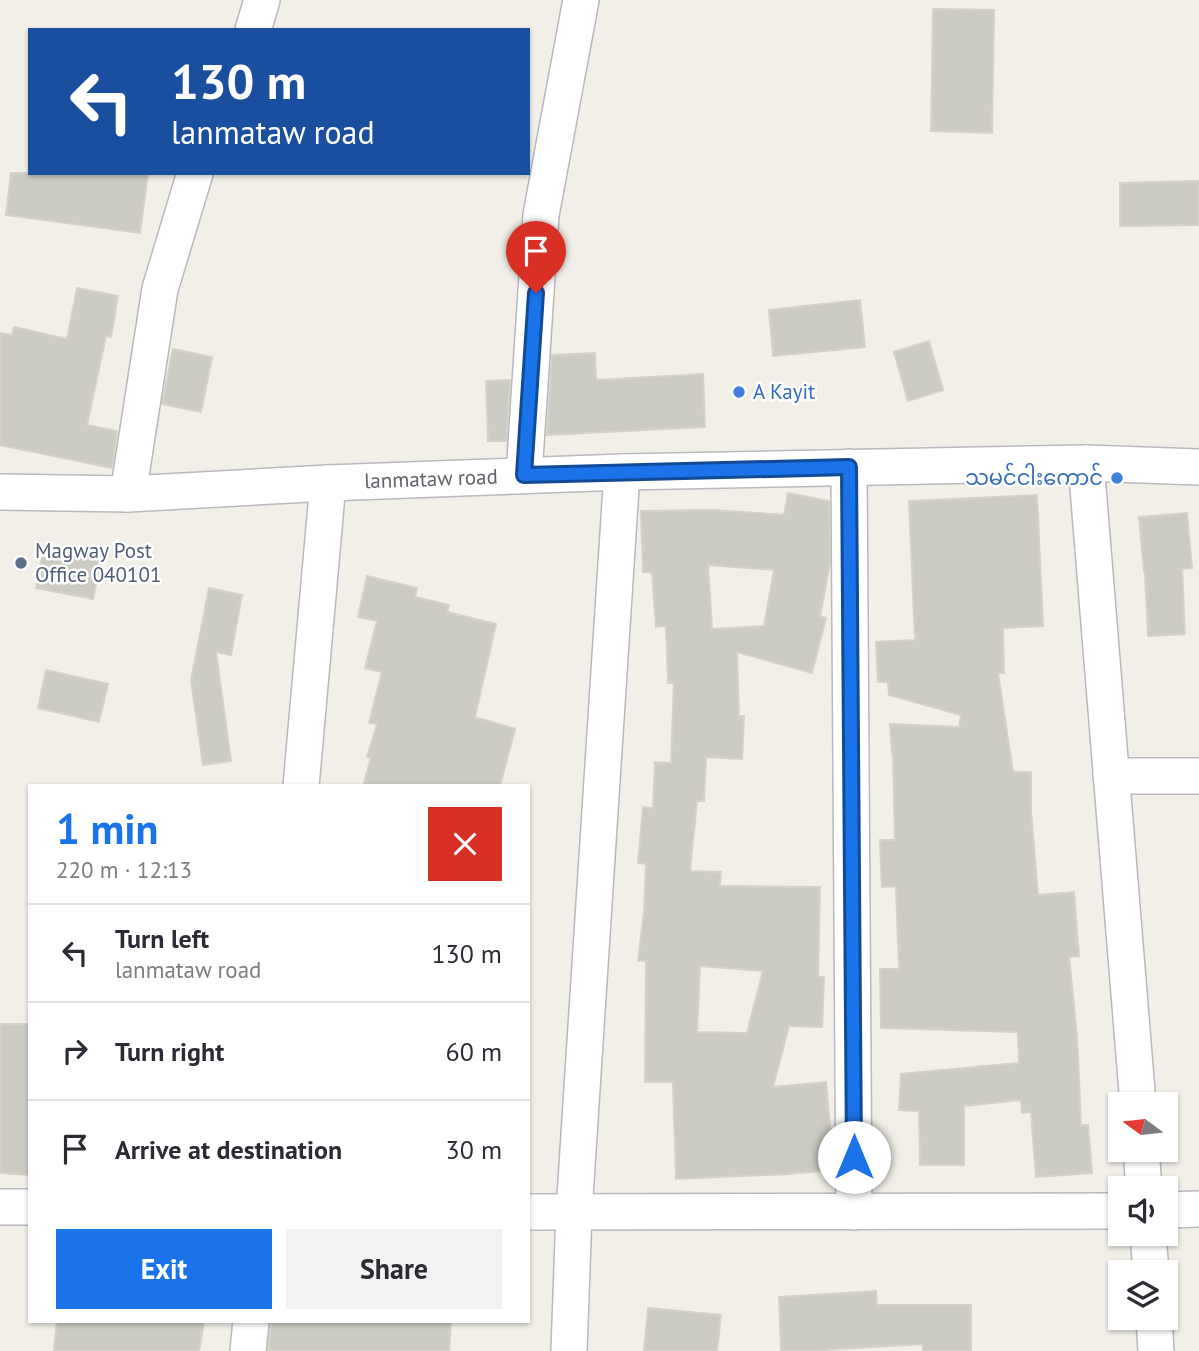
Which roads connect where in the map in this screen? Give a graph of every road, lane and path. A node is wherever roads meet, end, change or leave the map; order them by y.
1 (262, 0) edge
2 (581, 0) edge
3 (254, 28) edge
4 (194, 175) edge
5 (1086, 463) junction
6 (849, 467) junction
7 (1199, 467) edge
8 (622, 472) junction
9 (524, 475) junction
10 (328, 483) junction
11 (0, 492) edge
12 (128, 494) junction
13 (1111, 776) junction
14 (1199, 776) edge
15 (301, 784) edge
16 (1137, 1092) edge
17 (0, 1207) edge
18 (28, 1207) edge
19 (1199, 1209) edge
20 (1178, 1210) edge
21 (1108, 1211) edge
22 (530, 1212) edge
23 (574, 1212) junction
24 (854, 1212) junction
25 (251, 1323) edge
26 (1155, 1330) edge
27 (248, 1351) edge
28 (569, 1351) edge
29 (1156, 1351) edge

1 - 3 street
2 - 9 street
4 - 12 street
5 - 6 street, lanmataw road
5 - 7 street, lanmataw road
5 - 13 street
6 - 8 street, lanmataw road
6 - 24 street
8 - 9 street, lanmataw road
8 - 23 street
9 - 10 street, lanmataw road
10 - 12 street, lanmataw road
10 - 15 street
11 - 12 street, lanmataw road
13 - 14 street
13 - 16 street
17 - 18 street
19 - 20 street
21 - 24 street
22 - 23 street
23 - 24 street
23 - 28 street
25 - 27 street
26 - 29 street

